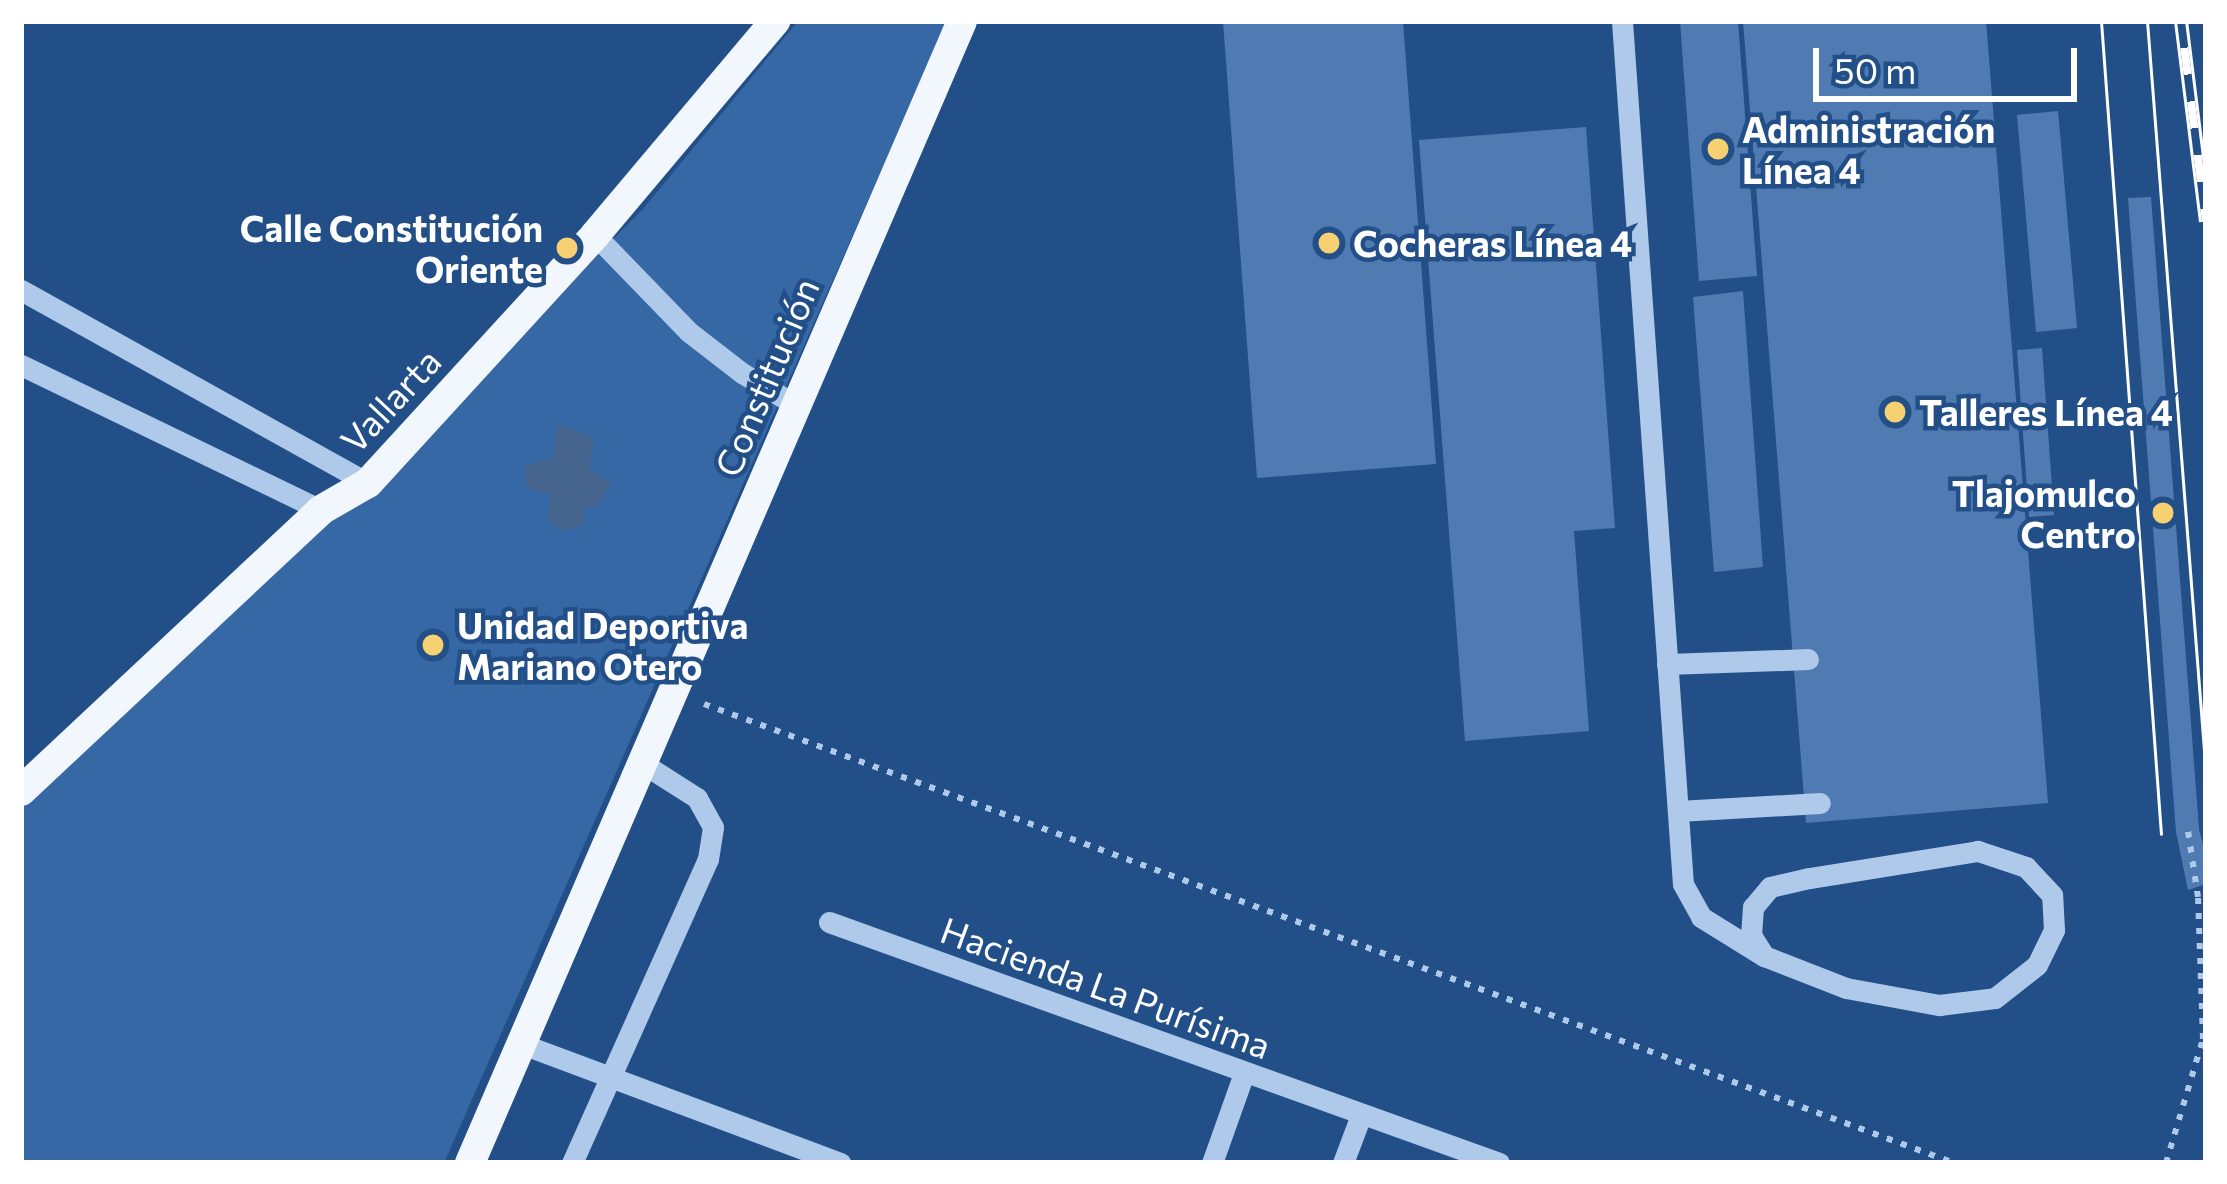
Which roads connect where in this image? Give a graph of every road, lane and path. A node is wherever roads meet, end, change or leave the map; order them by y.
1 (775, 21) edge
2 (962, 21) edge
3 (1622, 21) edge
4 (595, 235) junction
5 (21, 290) edge
6 (21, 365) edge
7 (796, 404) junction
8 (368, 484) junction
9 (321, 510) junction
10 (1808, 658) dead end
11 (1667, 664) junction
12 (672, 693) junction
13 (642, 764) junction
14 (21, 791) edge
15 (1820, 802) dead end
16 (1678, 812) junction
17 (2188, 831) dead end
18 (829, 922) dead end
19 (1764, 956) junction
20 (521, 1044) junction
21 (1244, 1073) junction
22 (610, 1078) junction
23 (1361, 1115) junction
24 (798, 1156) edge
25 (1473, 1159) edge
26 (470, 1163) edge
27 (572, 1163) edge
28 (840, 1163) edge
29 (1212, 1163) edge
30 (1343, 1163) edge
31 (1499, 1163) edge
32 (1954, 1163) edge
33 (2166, 1163) edge

1 - 4 main road, Vallarta
2 - 7 main road, Constitución
3 - 11 street
4 - 7 street
4 - 8 main road, Vallarta
5 - 8 street
6 - 9 street
7 - 12 main road, Constitución
8 - 9 main road, Vallarta
9 - 14 main road, Vallarta
10 - 11 street
11 - 16 street
12 - 13 main road, Constitución
12 - 32 path
13 - 20 main road, Constitución
13 - 22 street
15 - 16 street
16 - 19 street
17 - 33 path
18 - 21 street, Hacienda La Purísima
19 - 19 street
20 - 22 street
20 - 26 main road, Constitución
21 - 23 street, Hacienda La Purísima
21 - 29 street
22 - 24 street
22 - 27 street
23 - 25 street, Hacienda La Purísima
23 - 30 street
24 - 28 street
25 - 31 street, Hacienda La Purísima

